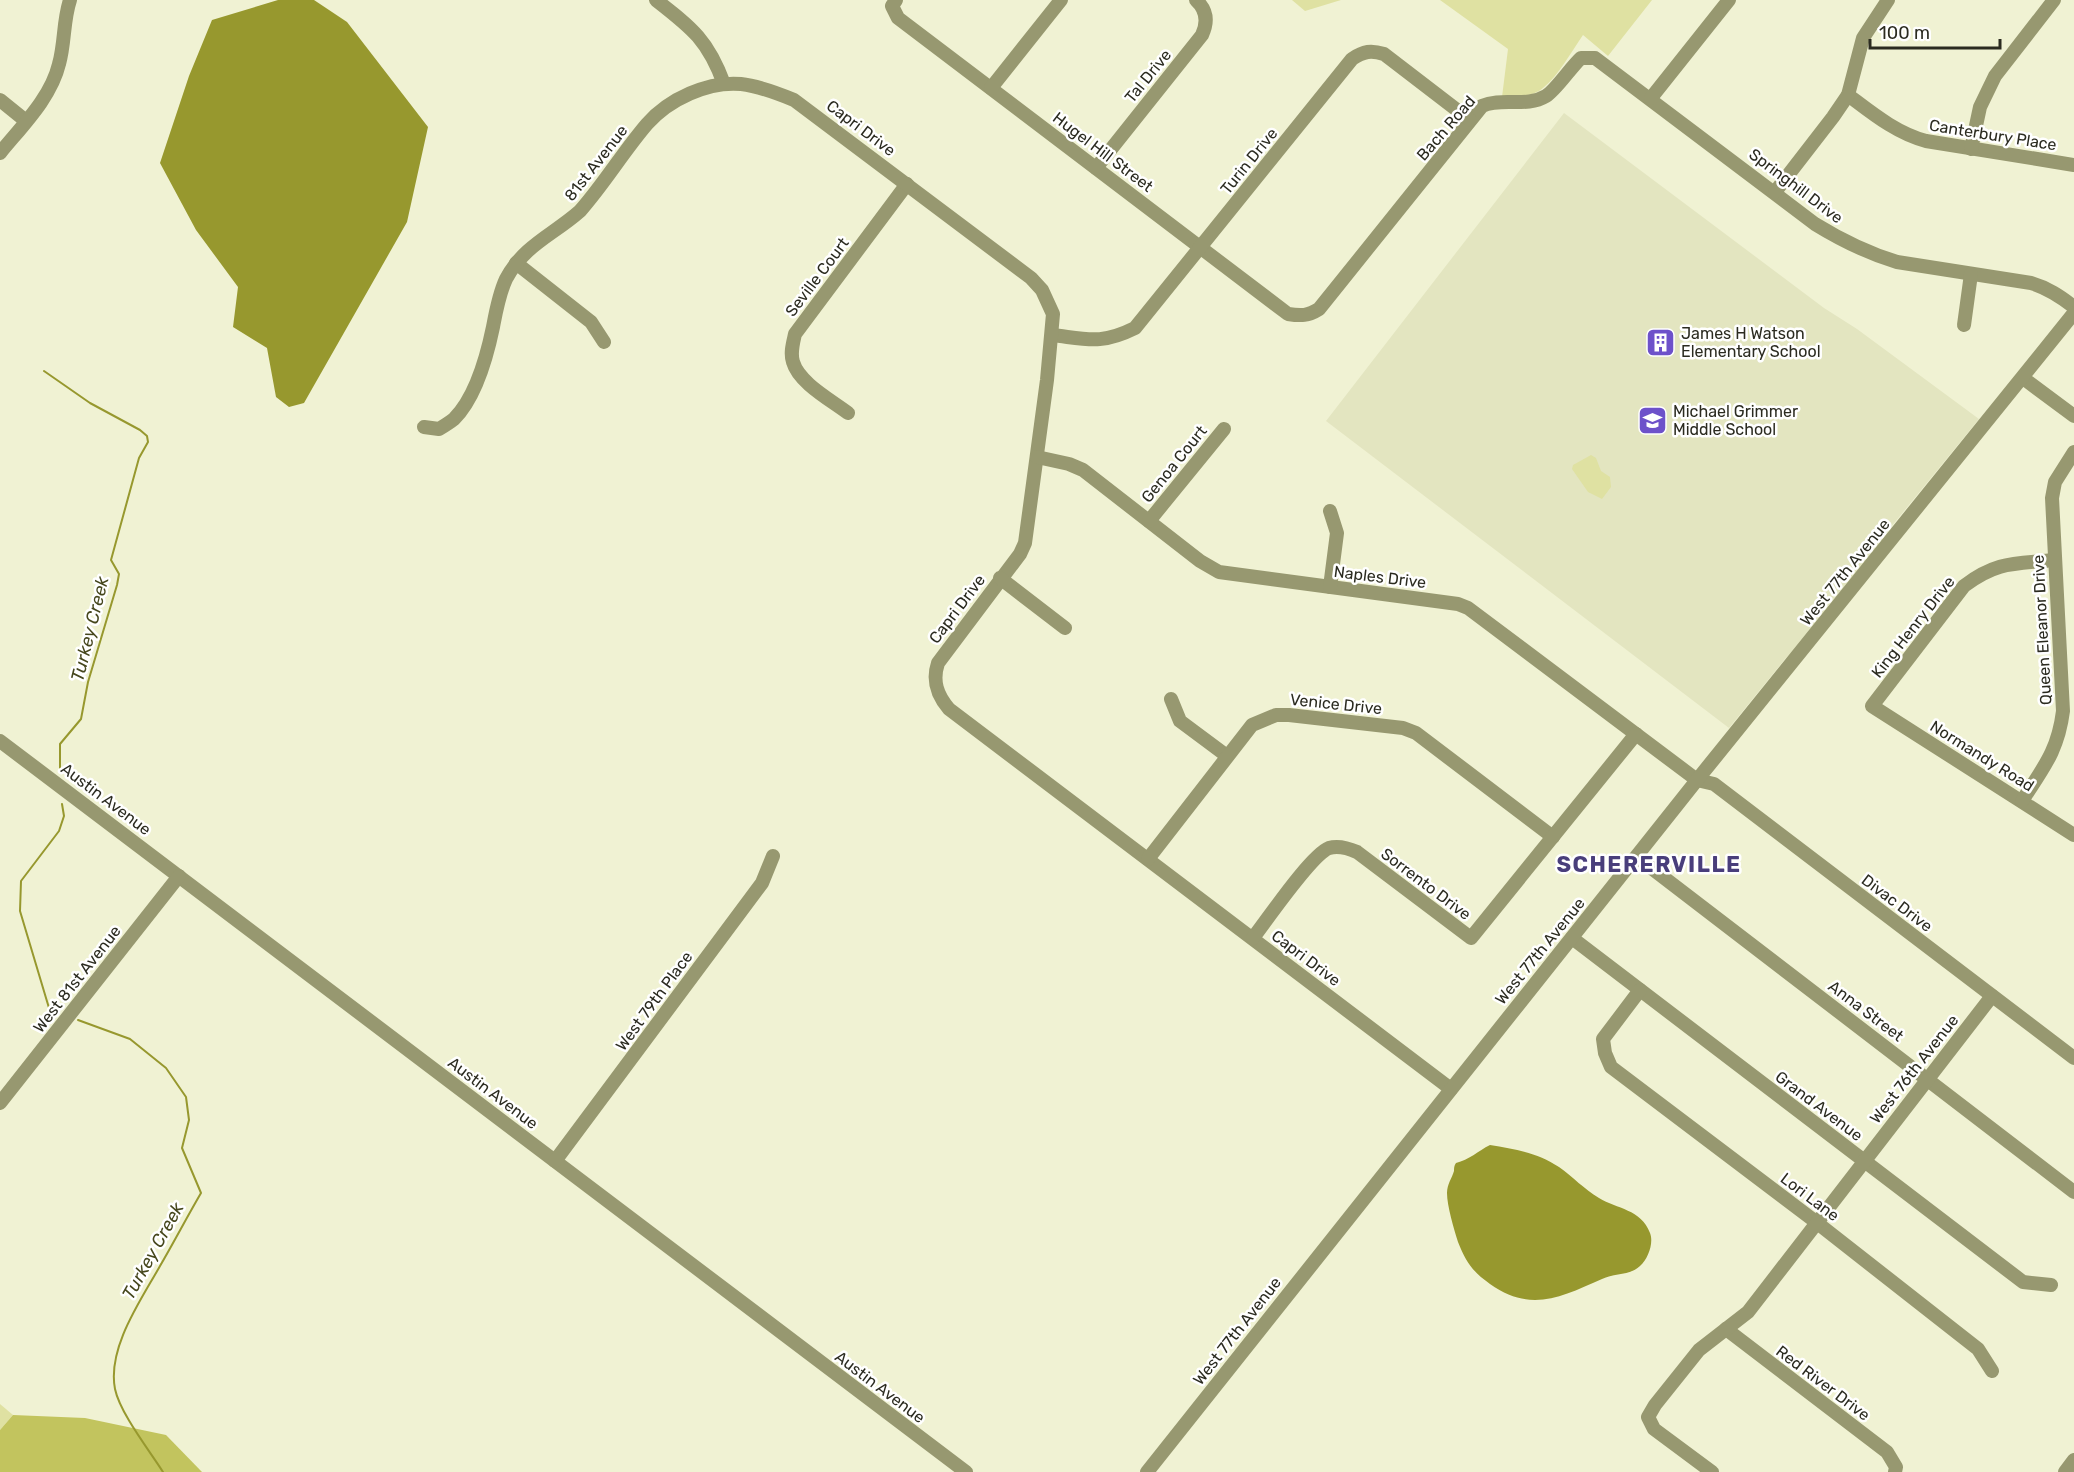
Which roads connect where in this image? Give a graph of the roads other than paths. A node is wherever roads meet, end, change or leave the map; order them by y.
1 (70, 0) edge
2 (656, 0) edge
3 (1061, 0) edge
4 (1196, 0) edge
5 (1729, 0) edge
6 (1888, 0) edge
7 (2054, 0) edge
8 (894, 3) edge
9 (724, 84) junction
10 (762, 88) joint
11 (991, 88) junction
12 (1848, 95) junction
13 (1651, 98) junction
14 (0, 100) edge
15 (1470, 120) junction
16 (26, 122) junction
17 (5, 136) edge
18 (1971, 149) junction
19 (0, 153) edge
20 (2074, 165) edge
21 (1096, 168) junction
22 (907, 184) junction
23 (1775, 192) junction
24 (1201, 248) junction
25 (516, 263) junction
26 (1971, 274) junction
27 (2074, 307) edge
28 (2074, 313) edge
29 (1300, 316) joint
30 (1964, 325) dead end
31 (1052, 335) junction
32 (604, 342) dead end
33 (2023, 378) junction
34 (848, 413) dead end
35 (2074, 416) edge
36 (424, 428) dead end
37 (1224, 429) dead end
38 (2074, 452) edge
39 (1037, 457) junction
40 (1330, 511) dead end
41 (1149, 521) junction
42 (2054, 560) junction
43 (1000, 578) junction
44 (1330, 587) junction
45 (1065, 628) dead end
46 (1171, 699) dead end
47 (1872, 706) joint
48 (1636, 734) junction
49 (0, 741) edge
50 (1227, 756) junction
51 (1697, 780) junction
52 (2022, 801) junction
53 (2074, 835) edge
54 (1554, 837) junction
55 (772, 856) dead end
56 (1637, 857) junction
57 (1148, 859) junction
58 (179, 876) junction
59 (1253, 938) junction
60 (1572, 938) junction
61 (1640, 990) junction
62 (1992, 996) junction
63 (2074, 1058) edge
64 (1927, 1078) junction
65 (1451, 1089) junction
66 (0, 1103) edge
67 (555, 1161) junction
68 (1864, 1161) junction
69 (2074, 1192) edge
70 (1816, 1222) junction
71 (2051, 1285) dead end
72 (1726, 1329) junction
73 (1992, 1371) dead end
74 (2074, 1460) edge
75 (1895, 1470) edge
76 (966, 1472) edge
77 (1147, 1472) edge
78 (1712, 1472) edge
79 (2065, 1472) edge

1 - 16 street
2 - 9 street
3 - 11 street
4 - 21 street, Tal Drive
5 - 13 street
6 - 12 street
7 - 18 street
8 - 11 street, Hugel Hill Street
9 - 10 street, 81st Avenue
9 - 25 street, 81st Avenue
10 - 22 street, Capri Drive
11 - 21 street, Hugel Hill Street
12 - 18 street, Canterbury Place
12 - 23 street
13 - 15 street, Bach Road
13 - 23 street, Springhill Drive
14 - 16 street
15 - 24 street, Turin Drive
15 - 29 street, Bach Road
16 - 17 street
17 - 19 street
18 - 20 street, Canterbury Place
21 - 24 street, Hugel Hill Street
22 - 31 street, Capri Drive
22 - 34 street, Seville Court
23 - 26 street, Springhill Drive
24 - 29 street, Hugel Hill Street
24 - 31 street, Turin Drive
25 - 32 street
25 - 36 street, 81st Avenue
26 - 27 street, Springhill Drive
26 - 30 street
28 - 33 street, West 77th Avenue
31 - 39 street, Capri Drive
33 - 35 street
33 - 51 street, West 77th Avenue
37 - 41 street, Genoa Court
38 - 42 street, Queen Eleanor Drive
39 - 41 street, Naples Drive
39 - 43 street, Capri Drive
40 - 44 street
41 - 44 street, Naples Drive
42 - 47 street, King Henry Drive
42 - 52 street, Queen Eleanor Drive
43 - 45 street
43 - 57 street, Capri Drive
44 - 48 street, Naples Drive
46 - 50 street
47 - 52 street, Normandy Road
48 - 51 street, Naples Drive
48 - 54 street, Sorrento Drive
49 - 58 street, Austin Avenue
50 - 54 street, Venice Drive
50 - 57 street, Venice Drive
51 - 56 street, West 77th Avenue
51 - 62 street, Divac Drive
52 - 53 street, Normandy Road
54 - 59 street, Sorrento Drive
55 - 67 street, West 79th Place
56 - 60 street, West 77th Avenue
56 - 64 street, Anna Street
57 - 59 street, Capri Drive
58 - 66 street, West 81st Avenue
58 - 67 street, Austin Avenue
59 - 65 street, Capri Drive
60 - 61 street, Grand Avenue
60 - 65 street, West 77th Avenue
61 - 68 street, Grand Avenue
61 - 70 street, Lori Lane
62 - 63 street, Divac Drive
62 - 64 street, West 76th Avenue
64 - 68 street, West 76th Avenue
64 - 69 street, Anna Street
65 - 77 street, West 77th Avenue
67 - 76 street, Austin Avenue
68 - 70 street, West 76th Avenue
68 - 71 street, Grand Avenue
70 - 72 street, West 76th Avenue
70 - 73 street, Lori Lane
72 - 75 street, Red River Drive
72 - 78 street, West 76th Avenue
74 - 79 street

